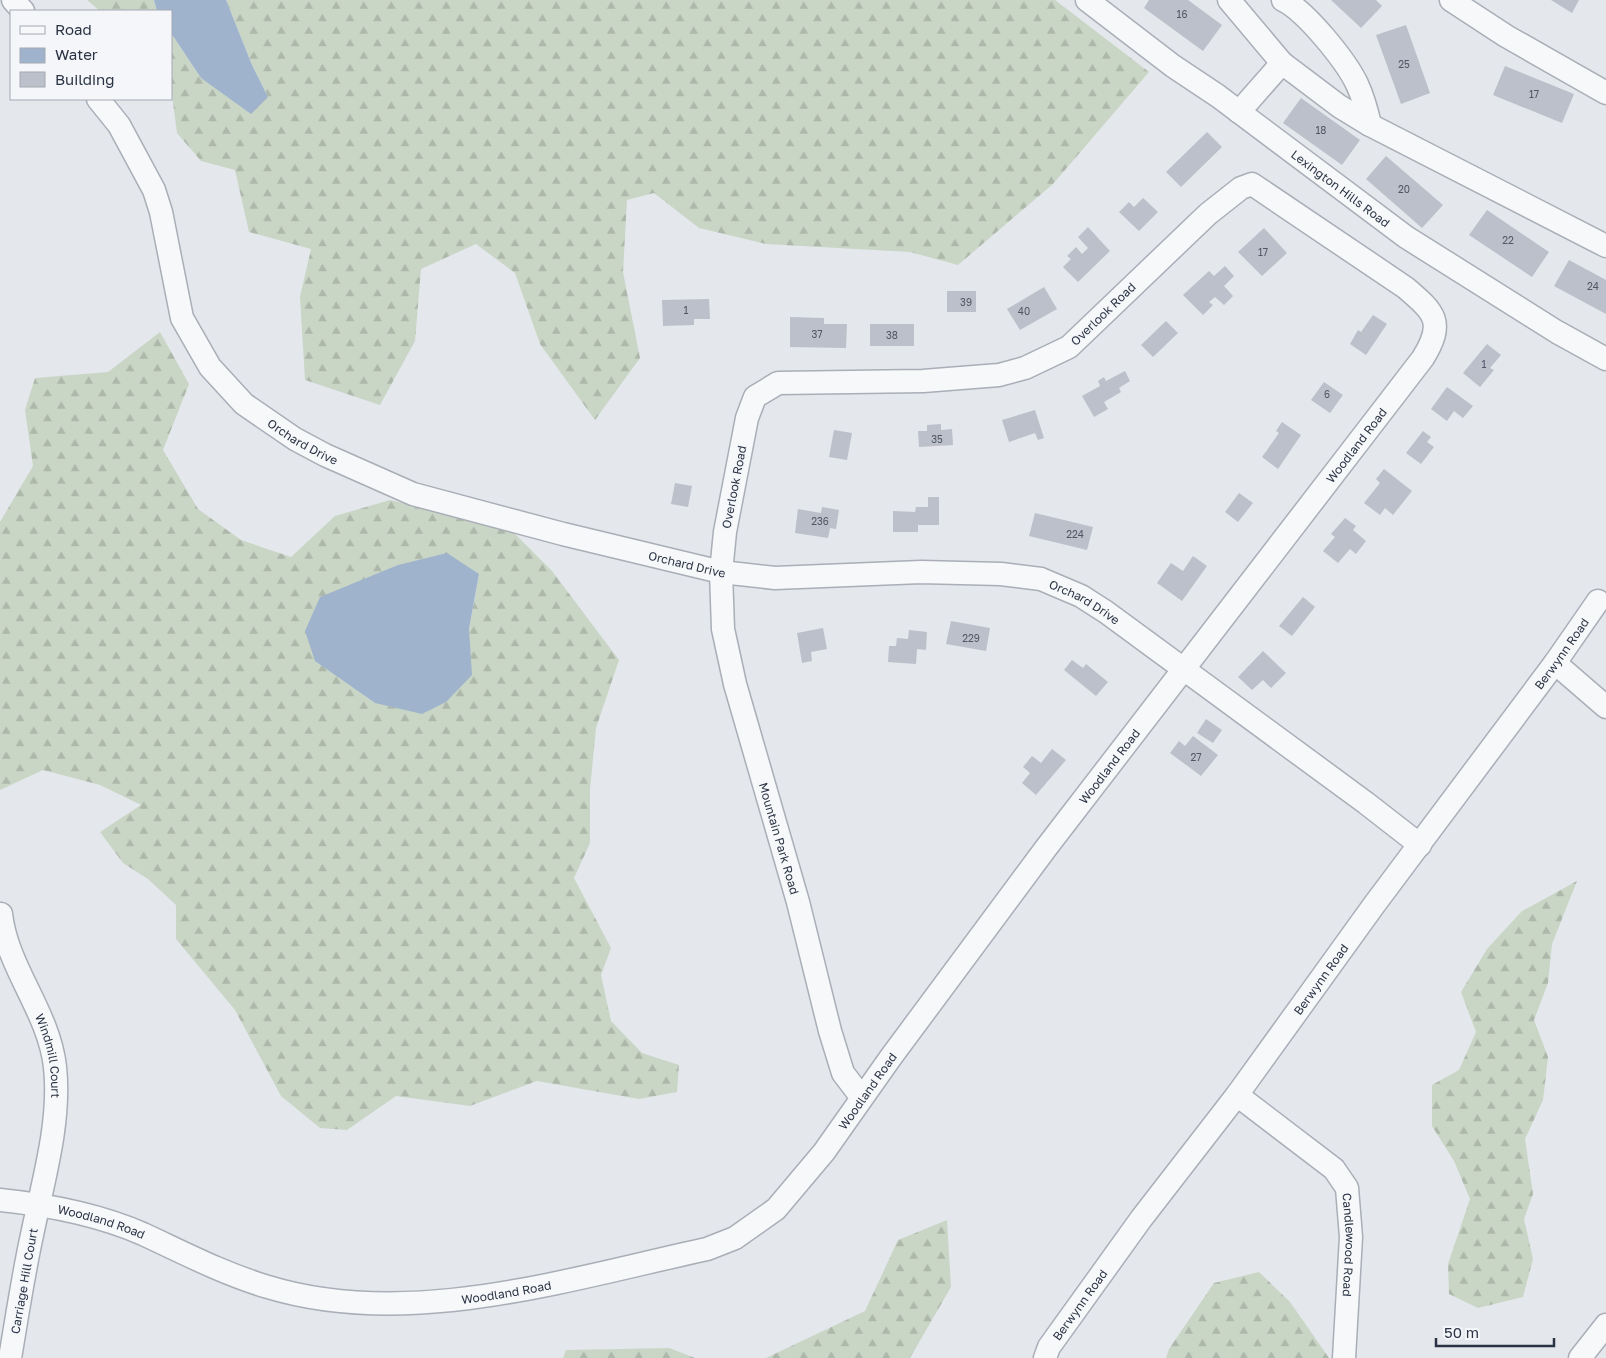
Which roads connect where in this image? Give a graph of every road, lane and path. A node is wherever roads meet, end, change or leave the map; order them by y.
1 (13, 0) edge
2 (1087, 0) edge
3 (1229, 0) edge
4 (1283, 0) edge
5 (1451, 0) edge
6 (22, 10) edge
7 (1282, 63) junction
8 (1606, 93) edge
9 (99, 100) edge
10 (1239, 112) junction
11 (1370, 125) junction
12 (1606, 246) edge
13 (1436, 322) joint
14 (1606, 359) edge
15 (721, 572) junction
16 (1598, 601) dead end
17 (1555, 663) junction
18 (1184, 669) junction
19 (1606, 707) edge
20 (1420, 845) junction
21 (1, 914) edge
22 (1237, 1095) junction
23 (862, 1098) junction
24 (0, 1200) edge
25 (38, 1204) junction
26 (1606, 1325) edge
27 (10, 1358) edge
28 (1045, 1358) edge
29 (1344, 1358) edge
30 (1580, 1358) edge

1 - 6 street
2 - 10 street, Lexington Hills Road
3 - 7 street
4 - 11 street
5 - 8 street
7 - 10 street
7 - 11 street
9 - 15 street, Orchard Drive
10 - 14 street, Lexington Hills Road
11 - 12 street
13 - 15 street, Overlook Road
13 - 18 street, Woodland Road
15 - 18 street, Orchard Drive
15 - 23 street, Mountain Park Road
16 - 17 street, Berwynn Road
17 - 19 street
17 - 20 street, Berwynn Road
18 - 20 street, Orchard Drive
18 - 23 street, Woodland Road
20 - 22 street, Berwynn Road
21 - 25 street, Windmill Court
22 - 28 street, Berwynn Road
22 - 29 street, Candlewood Road
23 - 25 street, Woodland Road
24 - 25 street, Woodland Road
25 - 27 street, Carriage Hill Court
26 - 30 street

